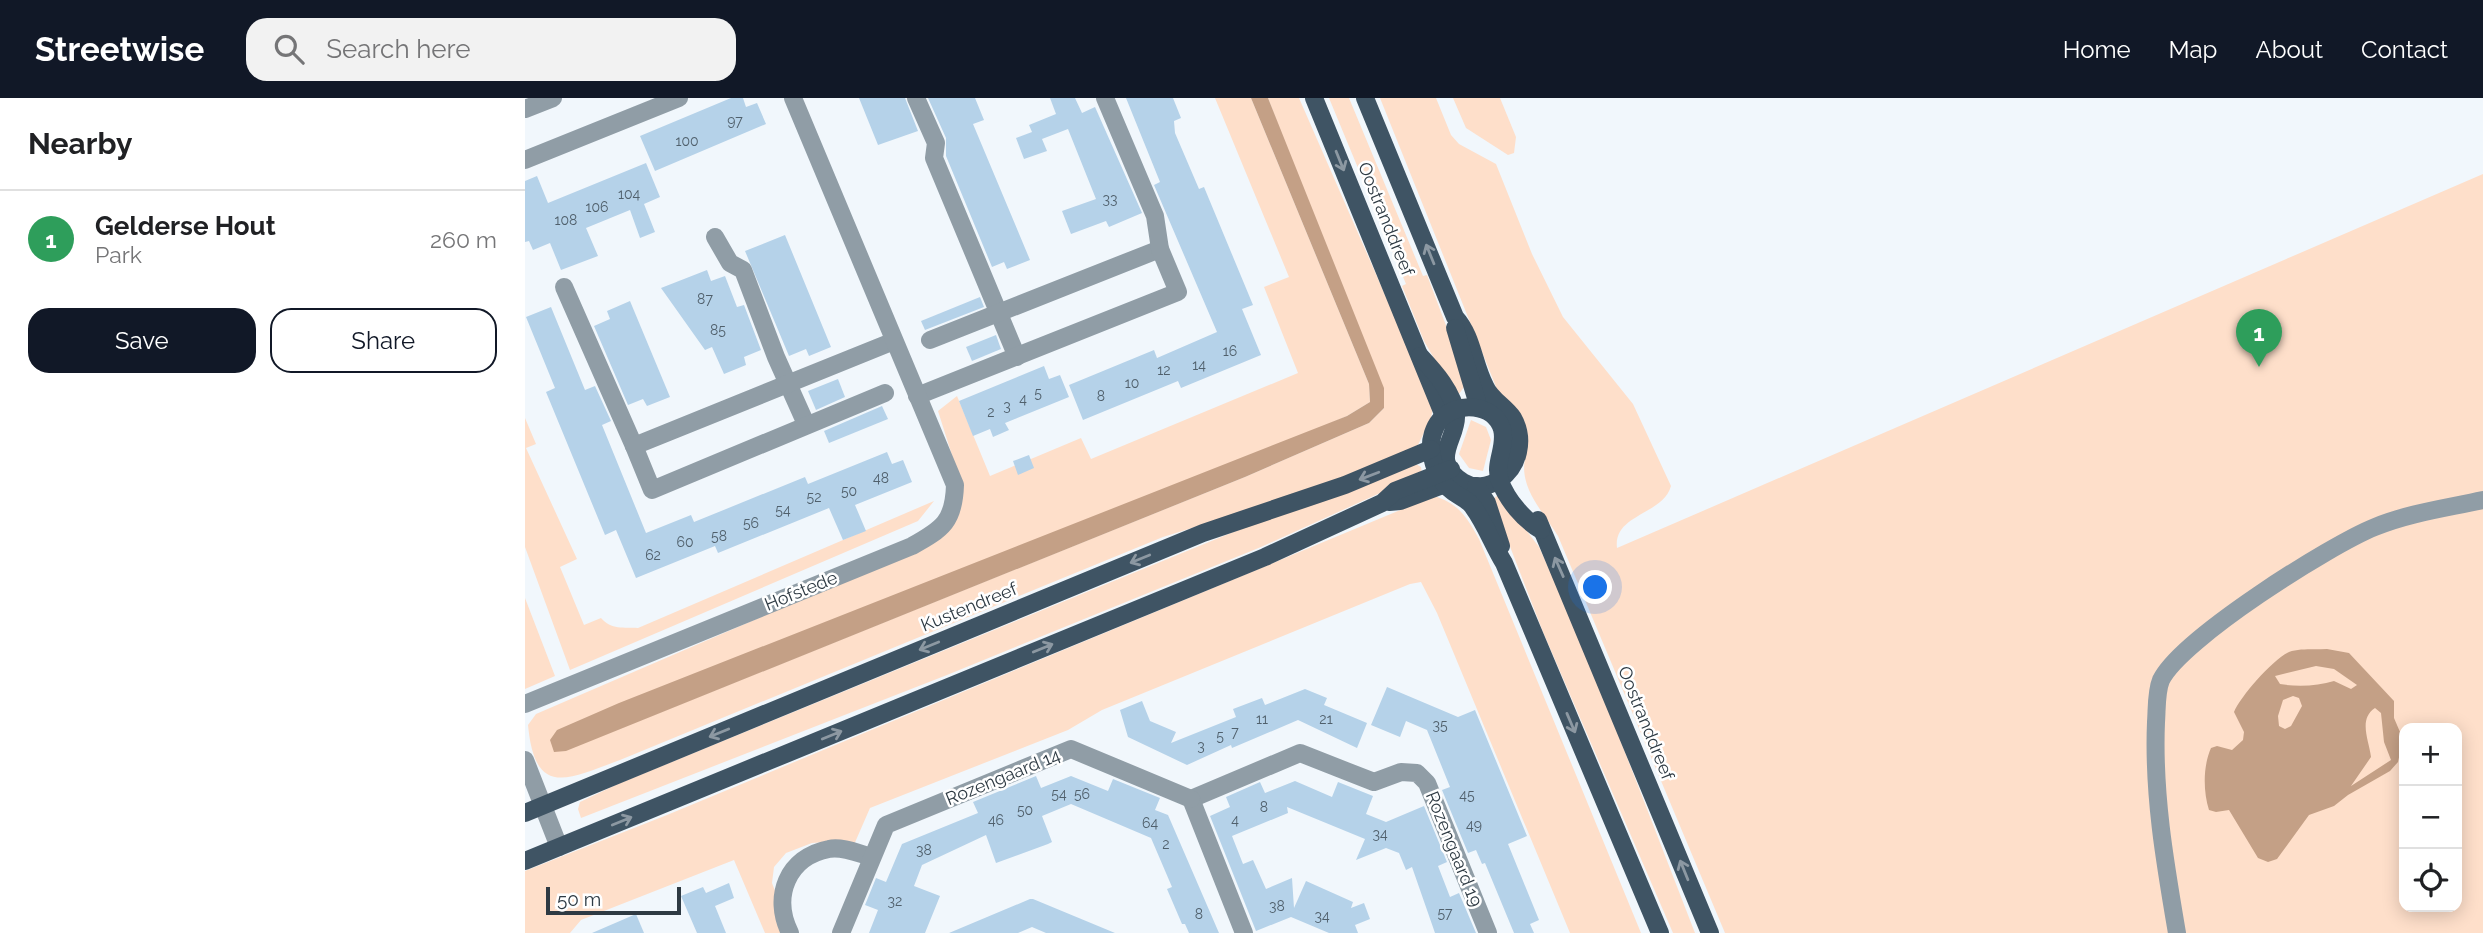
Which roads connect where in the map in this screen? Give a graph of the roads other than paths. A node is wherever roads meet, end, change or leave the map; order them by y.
1 (553, 98) edge
2 (793, 98) edge
3 (916, 98) edge
4 (1105, 98) edge
5 (1314, 98) edge
6 (1365, 98) edge
7 (675, 99) edge
8 (525, 109) edge
9 (525, 160) edge
10 (715, 237) dead end
11 (1160, 248) junction
12 (564, 287) dead end
13 (999, 313) junction
14 (930, 340) dead end
15 (894, 341) junction
16 (1017, 357) junction
17 (791, 385) junction
18 (885, 393) dead end
19 (917, 396) junction
20 (1485, 402) junction
21 (1449, 413) junction
22 (806, 424) junction
23 (634, 446) junction
24 (1431, 449) junction
25 (1504, 475) junction
26 (1444, 476) junction
27 (1473, 494) junction
28 (2483, 500) edge
29 (525, 704) edge
30 (525, 760) edge
31 (1191, 799) junction
32 (543, 805) junction
33 (525, 813) edge
34 (559, 847) junction
35 (872, 858) junction
36 (525, 861) edge
37 (790, 933) edge
38 (841, 933) edge
39 (1244, 933) edge
40 (1488, 933) edge
41 (1660, 933) edge
42 (1710, 933) edge
43 (2177, 933) edge

1 - 8 street
2 - 15 street, Hofstede
3 - 13 street
4 - 11 street
5 -> 21 main road, Oostranddreef
20 -> 6 main road, Oostranddreef
7 - 9 street
10 - 17 street
11 - 13 street
11 - 16 street
12 - 23 street
13 - 14 street
13 - 16 street
15 - 17 street
15 - 19 street, Hofstede
16 - 19 street
17 - 22 street
17 - 23 street
18 - 22 street
19 - 29 street, Hofstede
20 - 21 main road
20 - 25 main road
21 - 24 main road
21 - 26 main road
22 - 23 street
24 - 26 main road
24 -> 32 main road, Kustendreef
25 - 27 main road
42 -> 25 main road, Oostranddreef
26 - 27 main road
34 -> 26 main road
27 -> 41 main road
28 - 43 street
30 - 32 street
31 - 35 street, Rozengaard 14
31 - 39 street
31 - 40 street, Rozengaard 19
32 - 33 main road, Kustendreef
32 - 34 street
34 - 36 main road
35 - 37 street
35 - 38 street, Rozengaard 14

